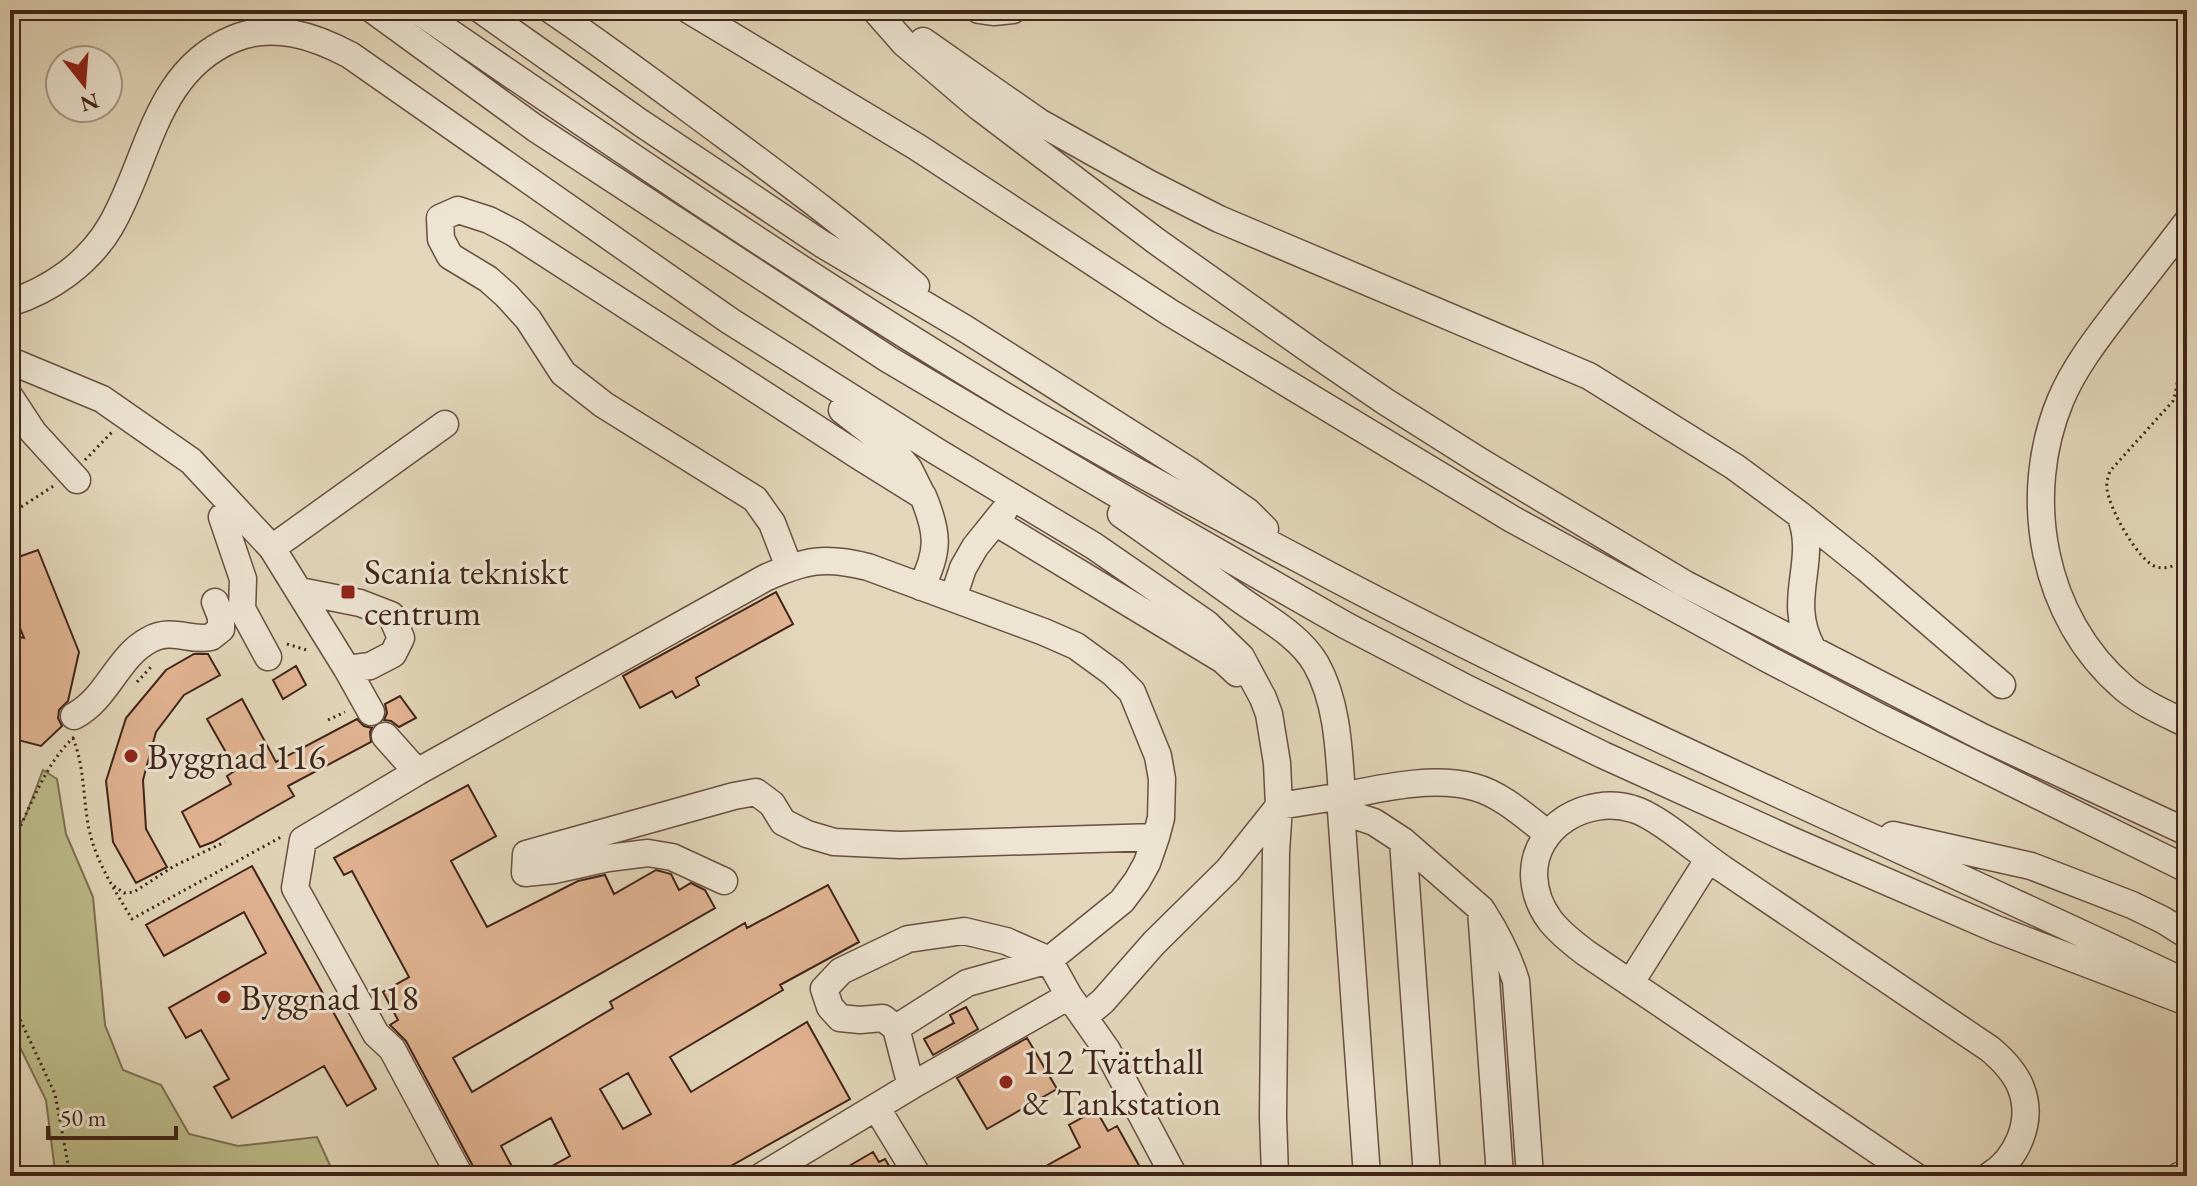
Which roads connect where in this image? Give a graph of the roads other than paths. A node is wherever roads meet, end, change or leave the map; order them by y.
1 (373, 10) edge
2 (417, 10) edge
3 (481, 10) edge
4 (551, 10) edge
5 (689, 10) edge
6 (876, 10) edge
7 (979, 10) edge
8 (1013, 10) edge
9 (2187, 222) edge
10 (10, 303) edge
11 (730, 321) junction
12 (964, 328) junction
13 (888, 359) junction
14 (14, 364) edge
15 (10, 395) edge
16 (445, 424) dead end
17 (77, 480) dead end
18 (923, 496) junction
19 (1013, 498) junction
20 (1800, 515) junction
21 (222, 517) dead end
22 (995, 522) junction
23 (272, 548) junction
24 (1297, 559) junction
25 (789, 567) junction
26 (921, 587) junction
27 (300, 591) junction
28 (953, 598) junction
29 (215, 602) dead end
30 (1812, 648) junction
31 (276, 650) road end
32 (347, 669) junction
33 (2002, 685) dead end
34 (1263, 698) junction
35 (371, 712) dead end
36 (2187, 724) edge
37 (76, 728) road end
38 (385, 736) dead end
39 (417, 772) junction
40 (1342, 804) junction
41 (1279, 806) junction
42 (1840, 823) junction
43 (2187, 832) edge
44 (1548, 834) junction
45 (1156, 837) junction
46 (1403, 841) junction
47 (1708, 860) junction
48 (2187, 869) edge
49 (724, 881) dead end
50 (1481, 909) junction
51 (2187, 935) edge
52 (1049, 960) junction
53 (1631, 982) junction
54 (2187, 983) edge
55 (2187, 1002) edge
56 (1077, 1007) junction
57 (896, 1028) junction
58 (911, 1086) junction
59 (876, 1107) junction
60 (2187, 1173) edge
61 (460, 1176) edge
62 (762, 1176) edge
63 (918, 1176) edge
64 (1174, 1176) edge
65 (1275, 1176) edge
66 (1367, 1176) edge
67 (1427, 1176) edge
68 (1500, 1176) edge
69 (1530, 1176) edge
70 (1915, 1176) edge
71 (1989, 1176) edge
72 (2179, 1176) edge

1 - 13 street
2 - 24 street
3 - 12 street
4 - 12 street
5 - 48 street
6 - 20 street
6 - 30 street
7 - 8 street
9 - 36 street
10 - 11 street
11 - 18 street
11 - 19 street
12 - 24 street
13 - 40 street
13 - 55 street
14 - 15 street
14 - 23 street
15 - 17 street
16 - 23 street
18 - 25 street
18 - 26 street
19 - 22 street
19 - 34 street
20 - 30 street
20 - 33 street
21 - 31 street
22 - 28 street
22 - 34 street
23 - 27 street
24 - 42 street
25 - 26 street
25 - 39 street
26 - 28 street
27 - 32 street
27 - 32 street
28 - 45 street
29 - 37 street
30 - 43 street
32 - 35 street
34 - 41 street
38 - 39 street
39 - 61 street
40 - 41 street
40 - 44 street
40 - 46 street
40 - 66 street
41 - 56 street
41 - 65 street
42 - 51 street
42 - 54 street
44 - 47 street
44 - 53 street
45 - 49 street
45 - 52 street
46 - 50 street
46 - 67 street
47 - 53 street
47 - 71 street
50 - 68 street
50 - 69 street
52 - 56 street
52 - 57 street
52 - 57 street
53 - 70 street
56 - 58 street
56 - 64 street
57 - 58 street
58 - 59 street
59 - 62 street
59 - 63 street
60 - 72 street

